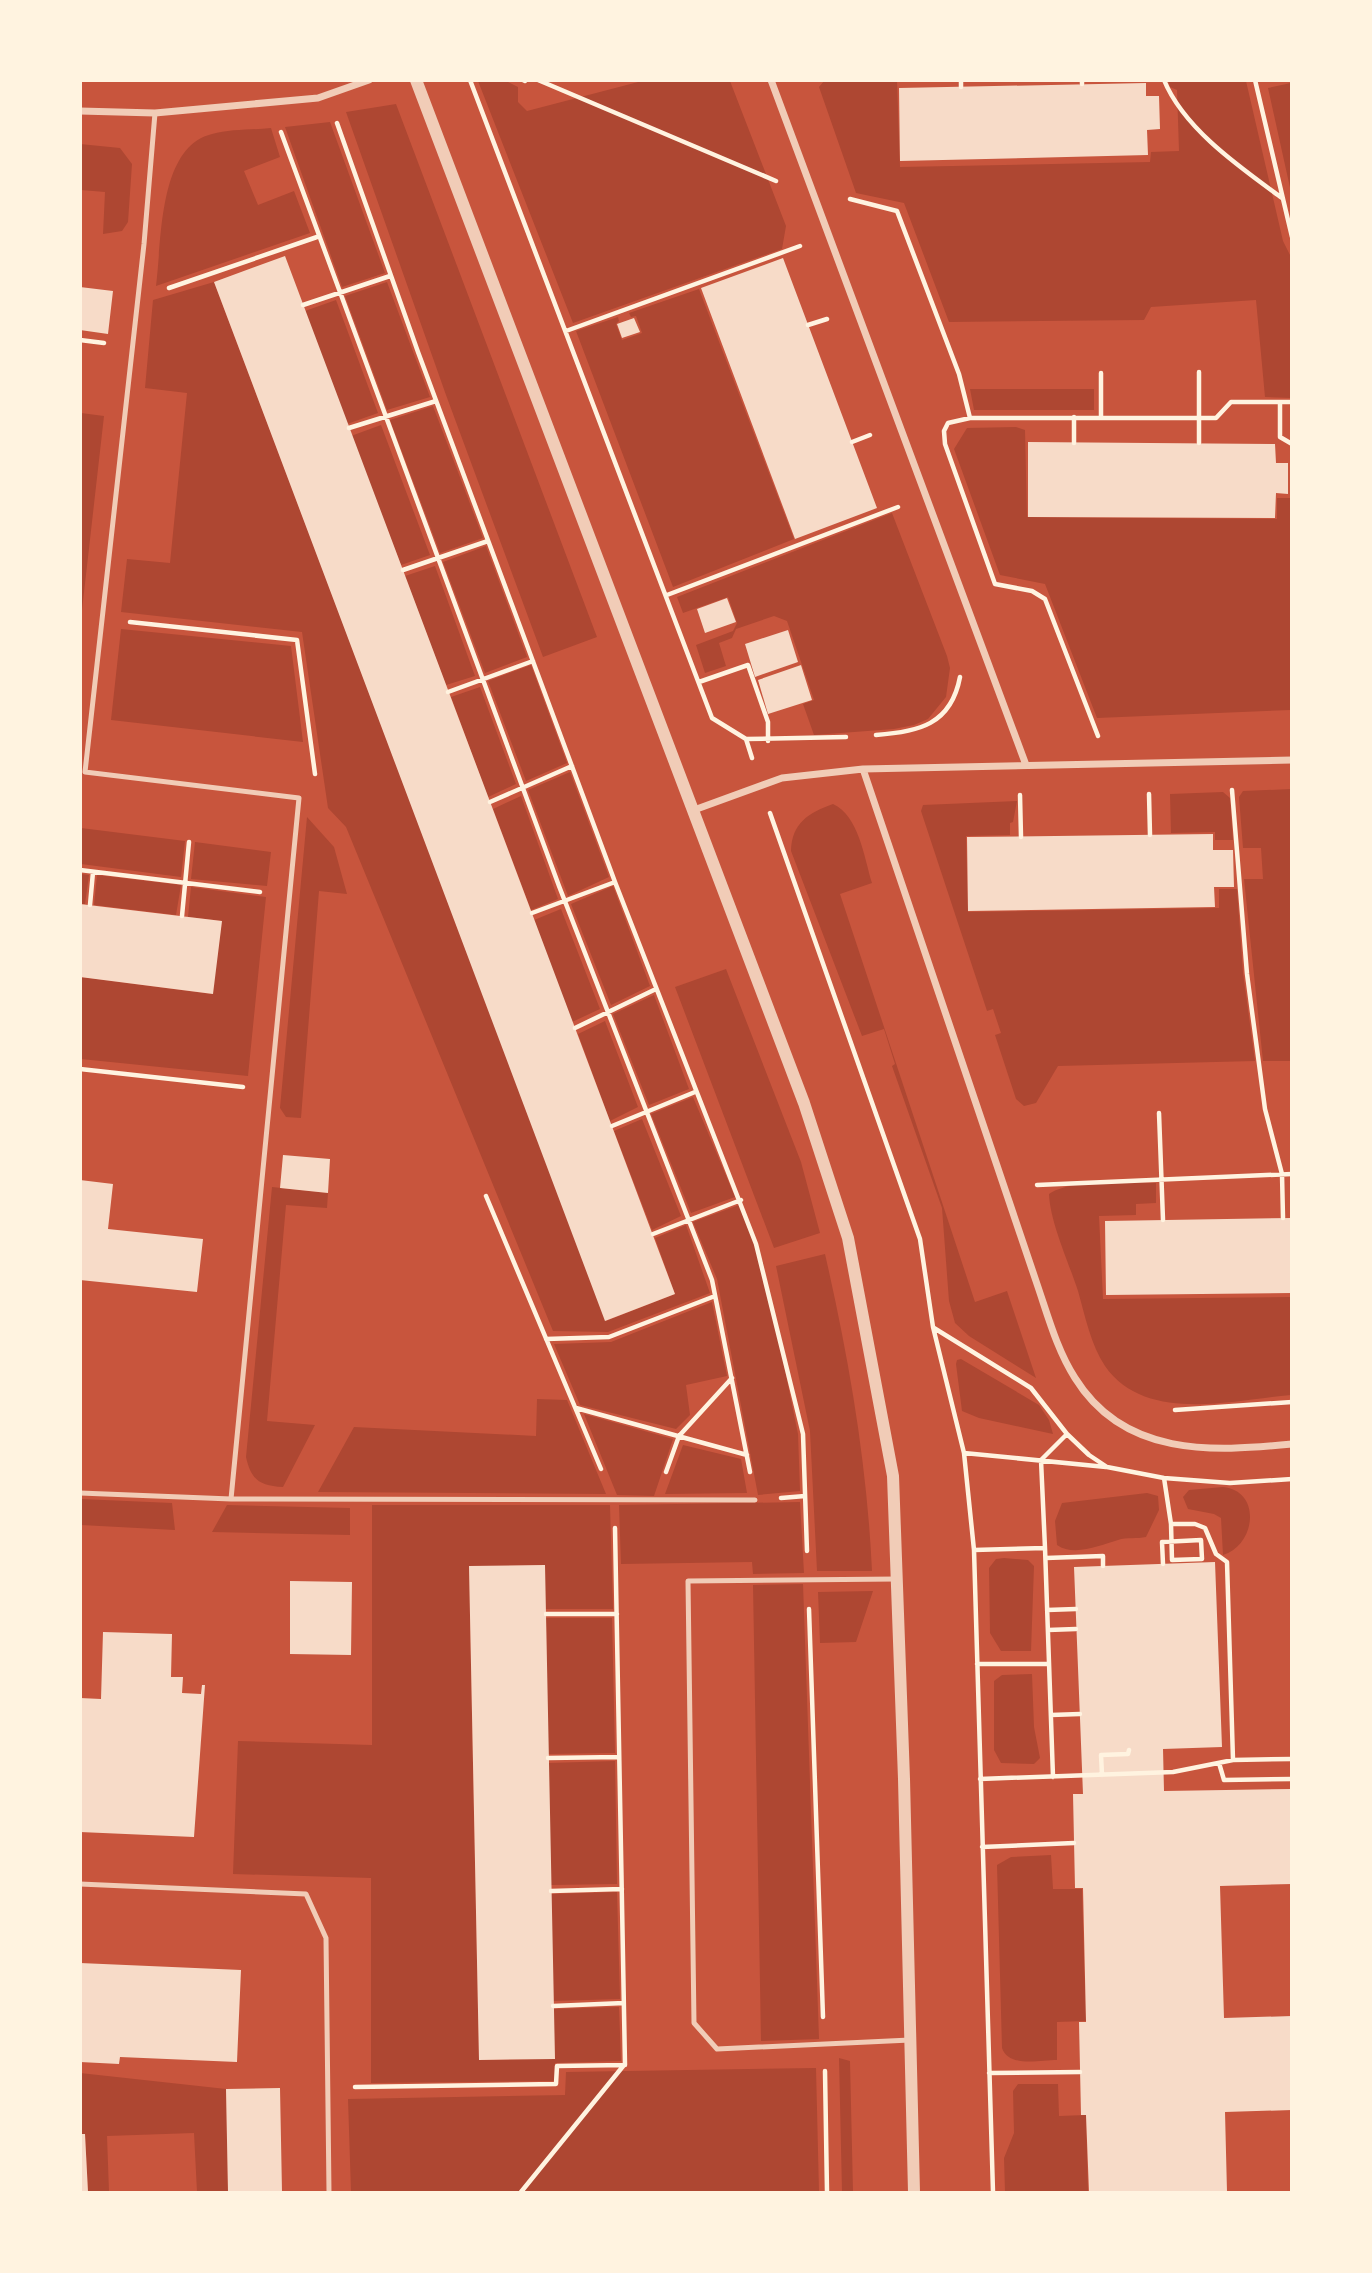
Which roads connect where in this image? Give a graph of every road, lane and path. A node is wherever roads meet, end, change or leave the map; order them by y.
1 (369, 80) edge
2 (416, 80) edge
3 (470, 80) edge
4 (538, 80) edge
5 (771, 80) edge
6 (1164, 80) edge
7 (1255, 80) edge
8 (328, 96) junction
9 (80, 111) edge
10 (155, 113) junction
11 (277, 121) dead end
12 (771, 168) dead end
13 (776, 181) junction
14 (846, 187) dead end
15 (781, 194) dead end
16 (1282, 198) junction
17 (796, 233) dead end
18 (317, 237) junction
19 (1292, 237) edge
20 (801, 246) junction
21 (805, 258) dead end
22 (390, 276) junction
23 (163, 290) dead end
24 (338, 293) junction
25 (303, 305) dead end
26 (823, 307) dead end
27 (828, 319) junction
28 (808, 325) dead end
29 (566, 331) junction
30 (832, 332) dead end
31 (1199, 372) dead end
32 (1101, 373) dead end
33 (436, 401) junction
34 (1280, 402) junction
35 (1292, 402) edge
36 (384, 416) junction
37 (1074, 417) junction
38 (970, 418) junction
39 (1101, 418) junction
40 (1199, 418) junction
41 (866, 421) dead end
42 (349, 428) dead end
43 (871, 434) junction
44 (852, 442) dead end
45 (1074, 443) dead end
46 (1199, 443) dead end
47 (1292, 444) edge
48 (875, 446) dead end
49 (893, 495) dead end
50 (898, 507) junction
51 (902, 520) dead end
52 (488, 541) junction
53 (438, 559) junction
54 (403, 570) dead end
55 (667, 595) junction
56 (127, 622) dead end
57 (533, 661) junction
58 (958, 669) dead end
59 (482, 679) junction
60 (699, 682) junction
61 (448, 692) dead end
62 (873, 735) dead end
63 (851, 737) dead end
64 (746, 739) junction
65 (768, 741) junction
66 (1292, 760) edge
67 (1231, 761) junction
68 (1108, 763) junction
69 (1026, 765) junction
70 (572, 766) junction
71 (863, 769) junction
72 (316, 784) dead end
73 (761, 785) junction
74 (1149, 786) dead end
75 (523, 788) junction
76 (1020, 790) junction
77 (1028, 790) dead end
78 (1008, 791) dead end
79 (490, 802) dead end
80 (694, 810) junction
81 (1150, 835) dead end
82 (1021, 836) dead end
83 (189, 842) dead end
84 (80, 870) edge
85 (93, 872) junction
86 (615, 881) junction
87 (186, 882) junction
88 (272, 893) dead end
89 (565, 901) junction
90 (90, 905) dead end
91 (532, 913) dead end
92 (181, 916) dead end
93 (656, 989) junction
94 (608, 1012) junction
95 (575, 1028) dead end
96 (80, 1069) edge
97 (252, 1088) dead end
98 (695, 1092) junction
99 (646, 1111) junction
100 (1159, 1113) dead end
101 (612, 1126) dead end
102 (1032, 1173) dead end
103 (1282, 1174) junction
104 (1292, 1174) edge
105 (1162, 1178) junction
106 (1037, 1185) junction
107 (486, 1196) dead end
108 (1041, 1197) dead end
109 (741, 1200) junction
110 (1283, 1218) dead end
111 (688, 1219) junction
112 (1163, 1220) dead end
113 (653, 1234) dead end
114 (715, 1296) junction
115 (546, 1339) junction
116 (732, 1378) junction
117 (1292, 1402) edge
118 (576, 1408) junction
119 (1164, 1408) dead end
120 (1067, 1434) dead end
121 (679, 1436) junction
122 (1292, 1444) edge
123 (964, 1453) dead end
124 (747, 1455) junction
125 (1041, 1460) junction
126 (1107, 1467) dead end
127 (1164, 1478) dead end
128 (80, 1493) edge
129 (231, 1499) junction
130 (614, 1499) junction
131 (755, 1500) joint
132 (1171, 1524) junction
133 (1045, 1548) junction
134 (974, 1550) dead end
135 (1046, 1558) junction
136 (1163, 1564) dead end
137 (1103, 1566) dead end
138 (897, 1579) junction
139 (808, 1580) junction
140 (1076, 1609) dead end
141 (1047, 1610) junction
142 (546, 1614) dead end
143 (617, 1615) junction
144 (1076, 1629) dead end
145 (1048, 1630) junction
146 (977, 1664) dead end
147 (1049, 1664) junction
148 (1080, 1714) dead end
149 (1051, 1715) junction
150 (1129, 1750) dead end
151 (619, 1757) junction
152 (548, 1758) dead end
153 (1292, 1759) edge
154 (1233, 1760) junction
155 (1219, 1763) junction
156 (1102, 1775) junction
157 (1053, 1777) junction
158 (980, 1779) dead end
159 (1292, 1779) edge
160 (1074, 1843) dead end
161 (982, 1847) dead end
162 (80, 1884) edge
163 (622, 1889) junction
164 (551, 1891) dead end
165 (624, 2003) junction
166 (553, 2006) dead end
167 (910, 2040) junction
168 (824, 2045) junction
169 (625, 2065) junction
170 (1080, 2072) dead end
171 (989, 2074) dead end
172 (328, 2087) junction
173 (329, 2193) edge
174 (521, 2193) edge
175 (827, 2193) edge
176 (914, 2193) edge

1 - 8 street
2 - 80 street
3 - 29 path
4 - 13 path
5 - 69 street
6 - 16 path
7 - 16 path
8 - 10 street
8 - 22 path
9 - 10 street
10 - 129 lane
11 - 18 path
12 - 13 path
13 - 15 path
14 - 38 path
16 - 19 path
17 - 20 path
18 - 23 path
18 - 24 path
20 - 21 path
20 - 29 path
22 - 24 path
22 - 33 path
24 - 25 path
24 - 36 path
26 - 27 path
27 - 28 path
27 - 30 path
29 - 55 path
31 - 40 path
32 - 39 path
33 - 36 path
33 - 52 path
34 - 35 path
34 - 40 path
34 - 47 path
36 - 42 path
36 - 53 path
37 - 38 path
37 - 39 path
37 - 45 path
38 - 68 path
39 - 40 path
40 - 46 path
41 - 43 path
43 - 44 path
43 - 48 path
49 - 50 path
50 - 51 path
50 - 55 path
52 - 53 path
52 - 57 path
53 - 54 path
53 - 59 path
55 - 60 path
56 - 72 path
57 - 59 path
57 - 70 path
58 - 62 path
59 - 61 path
59 - 75 path
60 - 64 path
60 - 65 path
63 - 65 path
64 - 65 path
64 - 73 path
66 - 67 street
67 - 68 street
67 - 103 path
68 - 69 street
69 - 71 street
70 - 75 path
70 - 86 path
71 - 73 street
71 - 122 street
73 - 80 street
74 - 81 path
75 - 79 path
75 - 89 path
76 - 77 path
76 - 78 path
76 - 82 path
80 - 138 street
83 - 87 path
84 - 85 path
85 - 87 path
85 - 90 path
86 - 89 path
86 - 93 path
87 - 88 path
87 - 92 path
89 - 91 path
89 - 94 path
93 - 94 path
93 - 98 path
94 - 95 path
94 - 99 path
96 - 97 path
98 - 99 path
98 - 109 path
99 - 101 path
99 - 111 path
100 - 105 path
102 - 106 path
103 - 104 path
103 - 105 path
103 - 110 path
105 - 106 path
105 - 112 path
106 - 108 path
107 - 115 path
109 - 111 path
109 - 139 path
111 - 113 path
111 - 114 path
114 - 115 path
114 - 116 path
115 - 118 path
116 - 121 path
116 - 124 path
117 - 119 path
118 - 121 path
118 - 130 path
120 - 125 path
121 - 124 path
123 - 125 path
124 - 131 path
125 - 126 path
125 - 133 path
127 - 132 path
128 - 129 lane
129 - 130 lane
130 - 131 lane
130 - 143 path
132 - 136 path
132 - 154 path
133 - 134 path
133 - 135 path
135 - 137 path
135 - 141 path
138 - 139 lane
138 - 167 street
139 - 168 path
139 - 168 lane
140 - 141 path
141 - 145 path
142 - 143 path
143 - 151 path
144 - 145 path
145 - 147 path
146 - 147 path
147 - 149 path
148 - 149 path
149 - 157 path
150 - 156 path
151 - 152 path
151 - 163 path
153 - 154 path
154 - 155 path
155 - 156 path
155 - 159 path
156 - 157 path
157 - 158 path
160 - 161 path
162 - 172 lane
163 - 164 path
163 - 165 path
165 - 166 path
165 - 169 path
167 - 168 lane
167 - 176 street
168 - 175 path
169 - 172 path
169 - 174 path
170 - 171 path
172 - 173 lane

